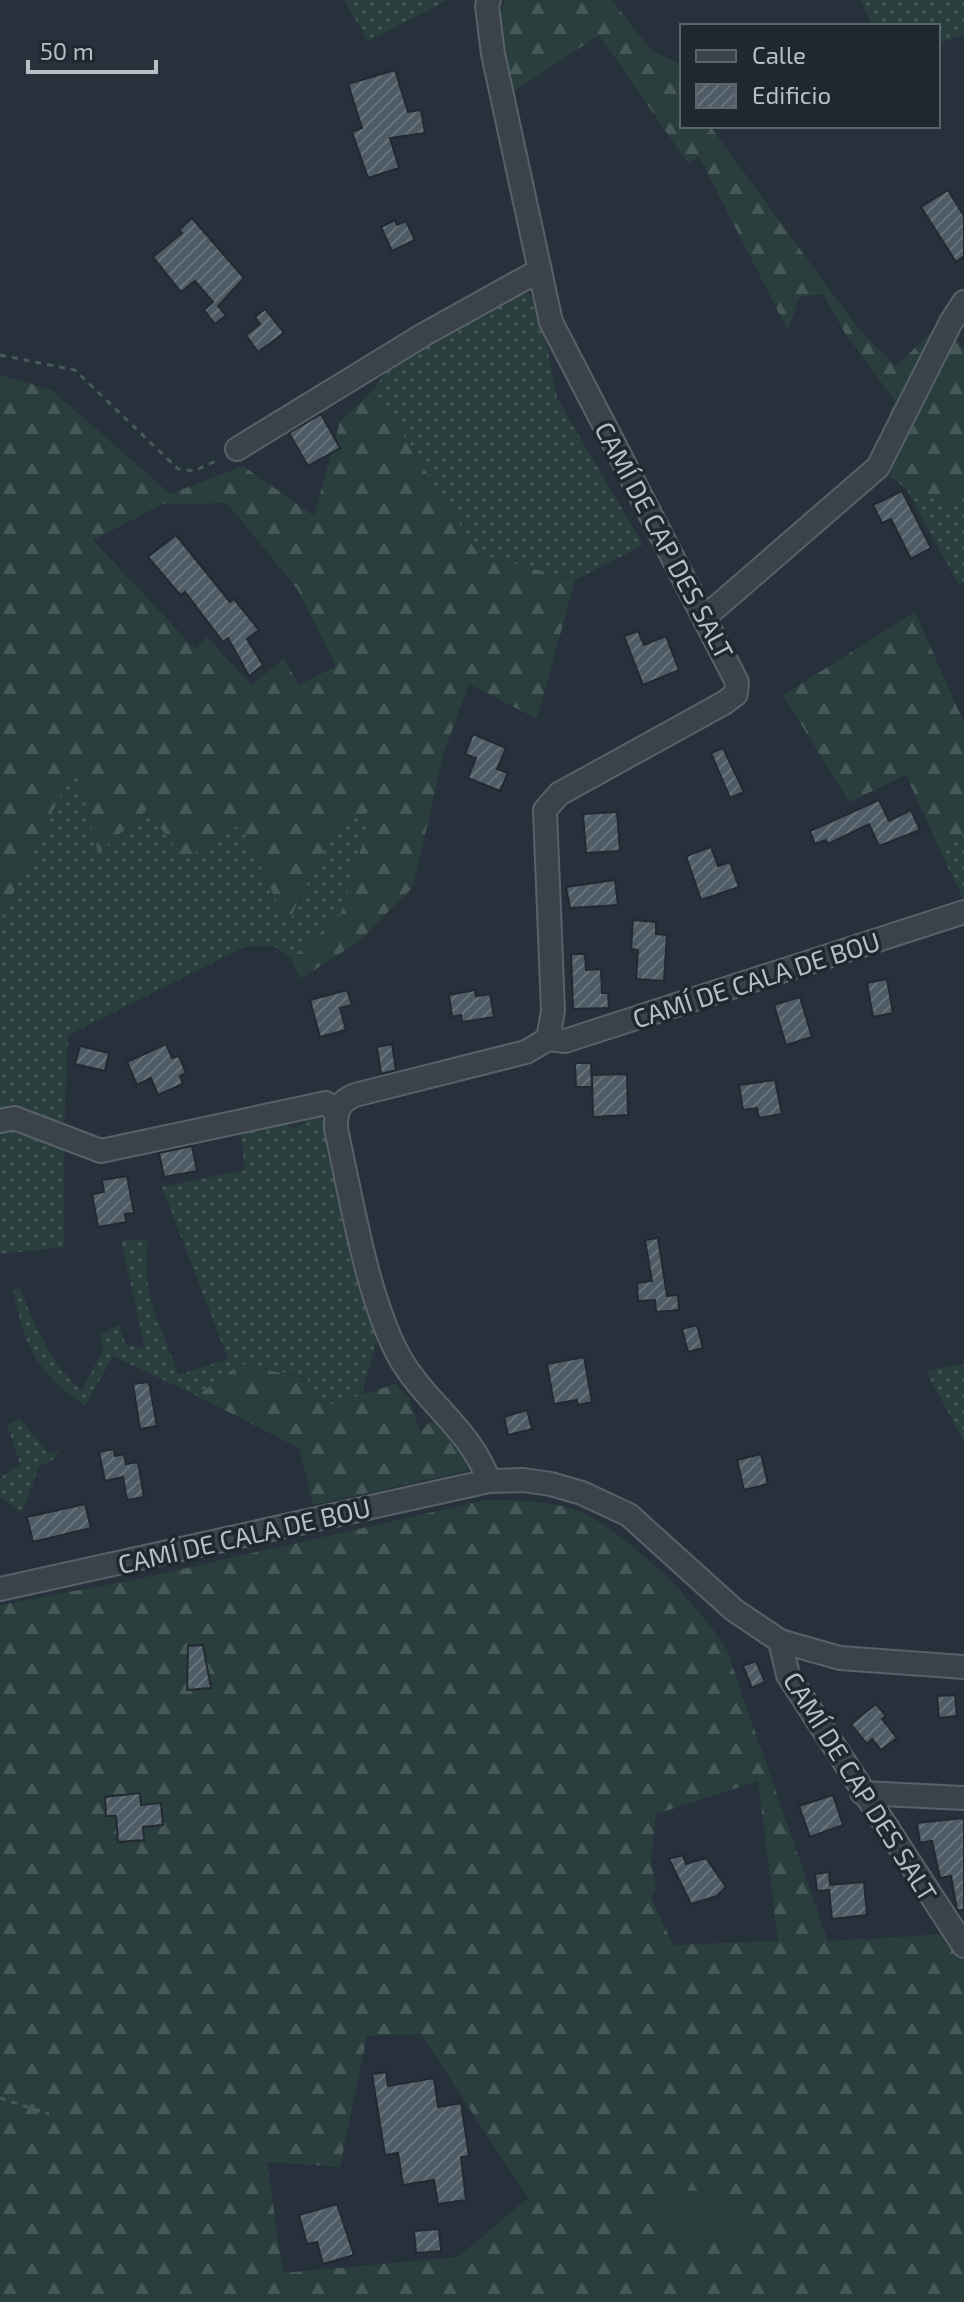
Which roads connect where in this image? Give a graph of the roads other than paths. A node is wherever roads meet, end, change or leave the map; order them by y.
1 (489, 0) edge
2 (540, 270) junction
3 (964, 302) edge
4 (237, 449) dead end
5 (705, 617) junction
6 (964, 912) edge
7 (548, 1039) junction
8 (336, 1112) junction
9 (0, 1121) edge
10 (489, 1481) junction
11 (0, 1589) edge
12 (780, 1641) junction
13 (964, 1667) edge
14 (862, 1793) junction
15 (964, 1798) edge
16 (964, 1946) edge

1 - 2 street, CAMÍ DE CAP DES SALT
2 - 4 street
2 - 5 street, CAMÍ DE CAP DES SALT
3 - 5 street
5 - 7 street, CAMÍ DE CAP DES SALT
6 - 7 street, CAMÍ DE CALA DE BOU
7 - 8 street
8 - 9 street
8 - 10 street
10 - 11 street, CAMÍ DE CALA DE BOU
10 - 12 street, CAMÍ DE CAP DES SALT
12 - 13 street
12 - 14 street, CAMÍ DE CAP DES SALT
14 - 15 street
14 - 16 street, CAMÍ DE CAP DES SALT

